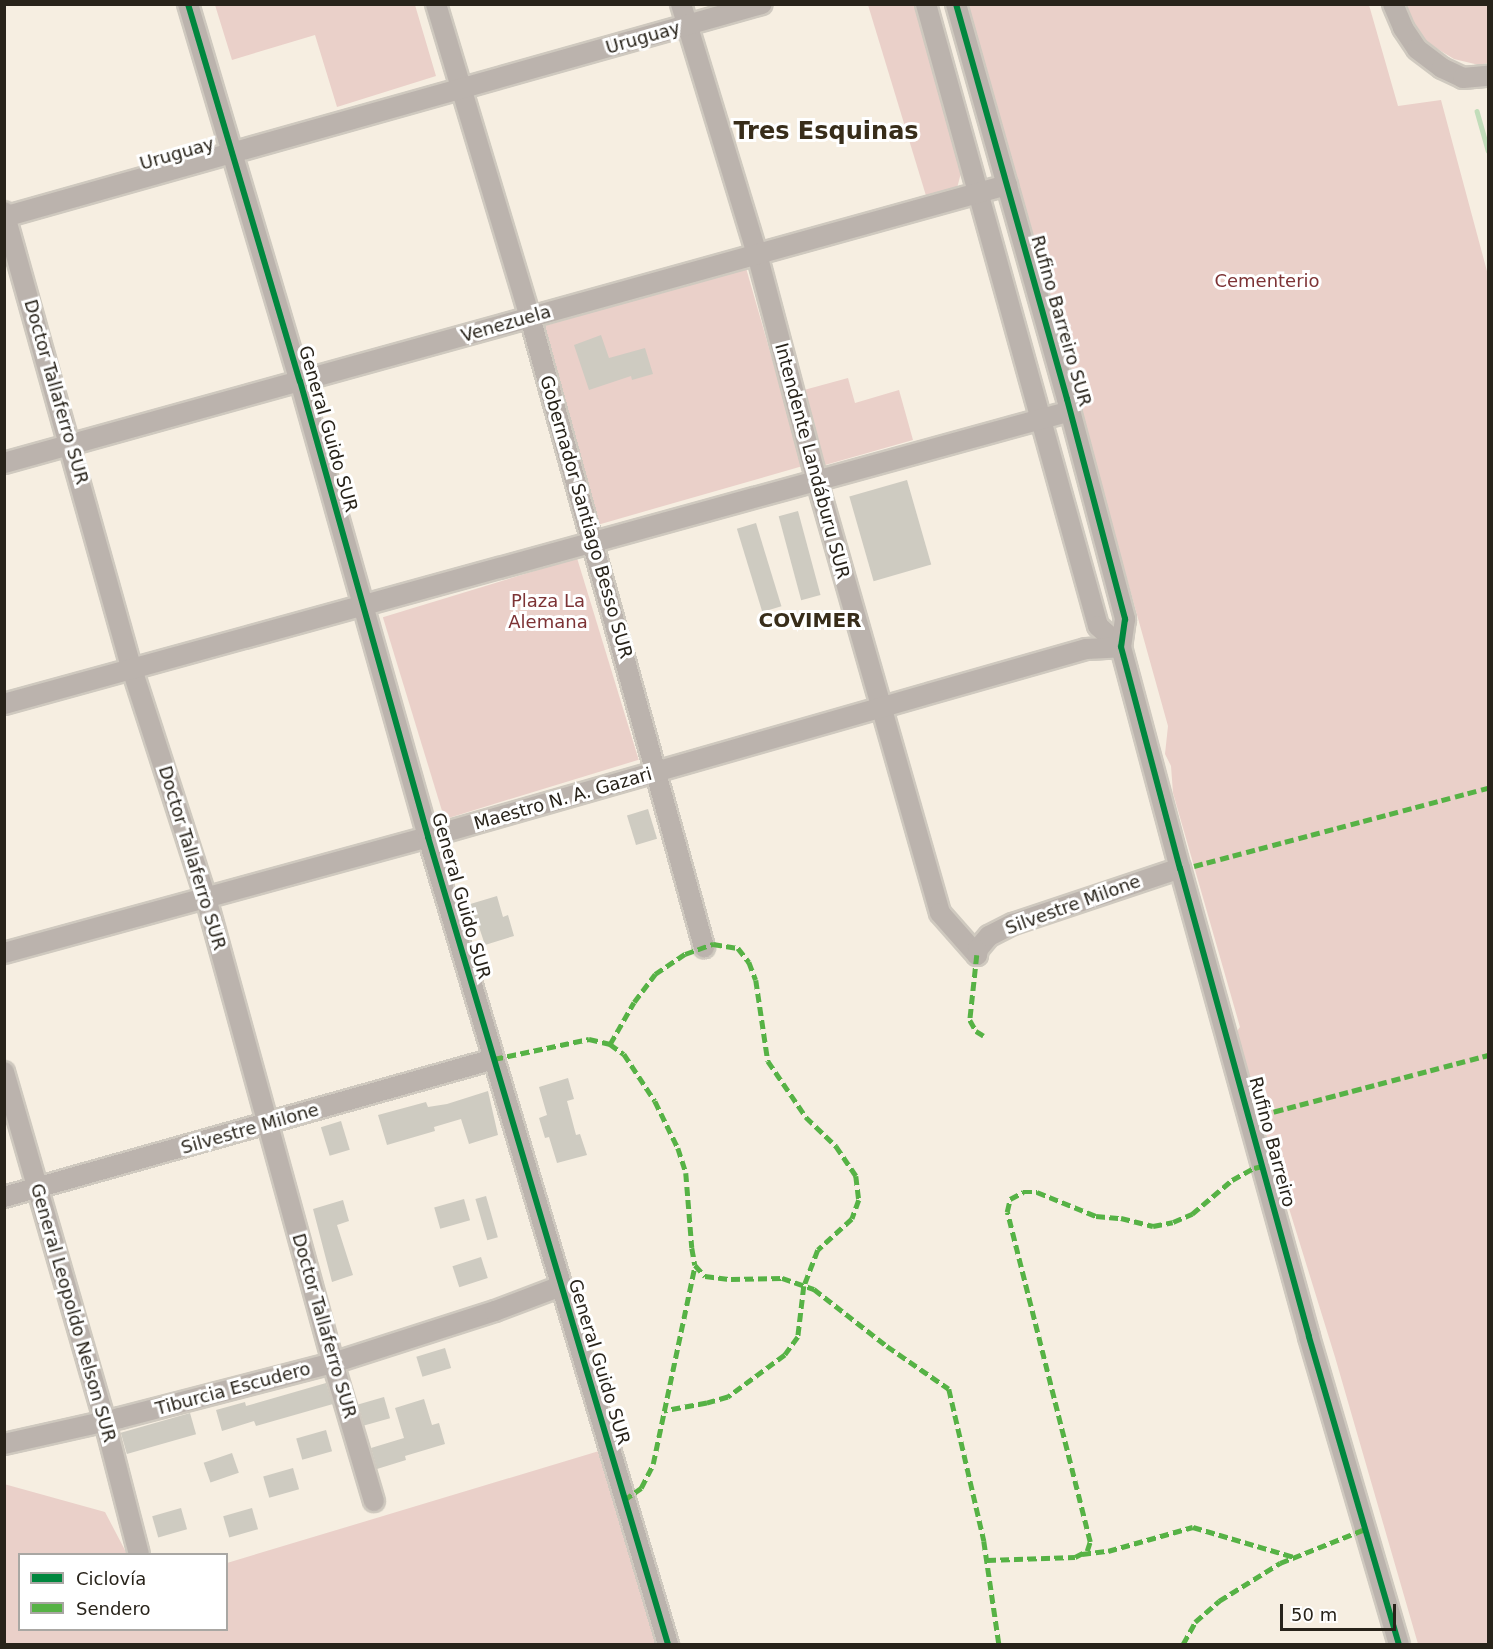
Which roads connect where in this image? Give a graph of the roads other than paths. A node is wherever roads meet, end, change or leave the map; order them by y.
1 (189, 4) edge
2 (436, 4) edge
3 (681, 4) edge
4 (762, 4) edge
5 (926, 4) edge
6 (956, 4) edge
7 (1393, 4) edge
8 (687, 26) junction
9 (1488, 76) edge
10 (461, 90) junction
11 (233, 153) junction
12 (1007, 185) junction
13 (980, 192) junction
14 (5, 215) edge
15 (757, 254) junction
16 (530, 317) junction
17 (300, 381) junction
18 (1071, 411) junction
19 (1041, 419) junction
20 (71, 445) junction
21 (4, 463) edge
22 (817, 481) junction
23 (593, 543) junction
24 (362, 606) junction
25 (1121, 647) junction
26 (132, 669) junction
27 (4, 705) edge
28 (880, 709) junction
29 (656, 772) junction
30 (428, 837) junction
31 (1180, 868) junction
32 (206, 898) junction
33 (704, 947) dead end
34 (4, 953) edge
35 (977, 955) joint
36 (494, 1059) junction
37 (4, 1072) edge
38 (268, 1125) junction
39 (38, 1188) junction
40 (4, 1197) edge
41 (561, 1286) junction
42 (333, 1363) junction
43 (105, 1422) junction
44 (4, 1444) edge
45 (374, 1501) dead end
46 (139, 1553) edge
47 (669, 1644) edge
48 (1399, 1644) edge

1 - 11 street, General Guido SUR
2 - 10 street, Gobernador Santiago Besso SUR
3 - 8 street, Intendente Landáburu SUR
4 - 8 street, Uruguay
5 - 13 street
6 - 12 street, Rufino Barreiro SUR
7 - 9 street
8 - 10 street, Uruguay
8 - 15 street, Intendente Landáburu SUR
10 - 11 street, Uruguay
10 - 16 street, Gobernador Santiago Besso SUR
11 - 14 street, Uruguay
11 - 17 street, General Guido SUR
12 - 13 street, Venezuela
12 - 18 street, Rufino Barreiro SUR
13 - 15 street, Venezuela
13 - 19 street
14 - 20 street, Doctor Tallaferro SUR
15 - 16 street, Venezuela
15 - 22 street, Intendente Landáburu SUR
16 - 17 street, Venezuela
16 - 23 street, Gobernador Santiago Besso SUR
17 - 20 street, Venezuela
17 - 24 street, General Guido SUR
18 - 19 street
18 - 25 street, Rufino Barreiro SUR
19 - 22 street
19 - 25 street
20 - 21 street, Venezuela
20 - 26 street, Doctor Tallaferro SUR
22 - 23 street
22 - 28 street, Intendente Landáburu SUR
23 - 24 street
23 - 29 street, Gobernador Santiago Besso SUR
24 - 26 street
24 - 30 street, General Guido SUR
25 - 28 street, Maestro N. A. Gazari
25 - 31 street, Rufino Barreiro
26 - 27 street
26 - 32 street, Doctor Tallaferro SUR
28 - 29 street, Maestro N. A. Gazari
28 - 35 street, Intendente Landáburu SUR
29 - 30 street, Maestro N. A. Gazari
29 - 33 street, Gobernador Santiago Besso SUR
30 - 32 street, Maestro N. A. Gazari
30 - 36 street, General Guido SUR
31 - 35 street, Silvestre Milone
31 - 48 street, Rufino Barreiro
32 - 34 street, Maestro N. A. Gazari
32 - 38 street, Doctor Tallaferro SUR
36 - 38 street, Silvestre Milone
36 - 41 street, General Guido SUR
37 - 39 street, General Leopoldo Nelson SUR
38 - 39 street, Silvestre Milone
38 - 42 street, Doctor Tallaferro SUR
39 - 40 street, Silvestre Milone
39 - 43 street, General Leopoldo Nelson SUR
41 - 42 street, Tiburcia Escudero
41 - 47 street, General Guido SUR
42 - 43 street, Tiburcia Escudero
42 - 45 street, Doctor Tallaferro SUR
43 - 44 street, Tiburcia Escudero
43 - 46 street, General Leopoldo Nelson SUR

